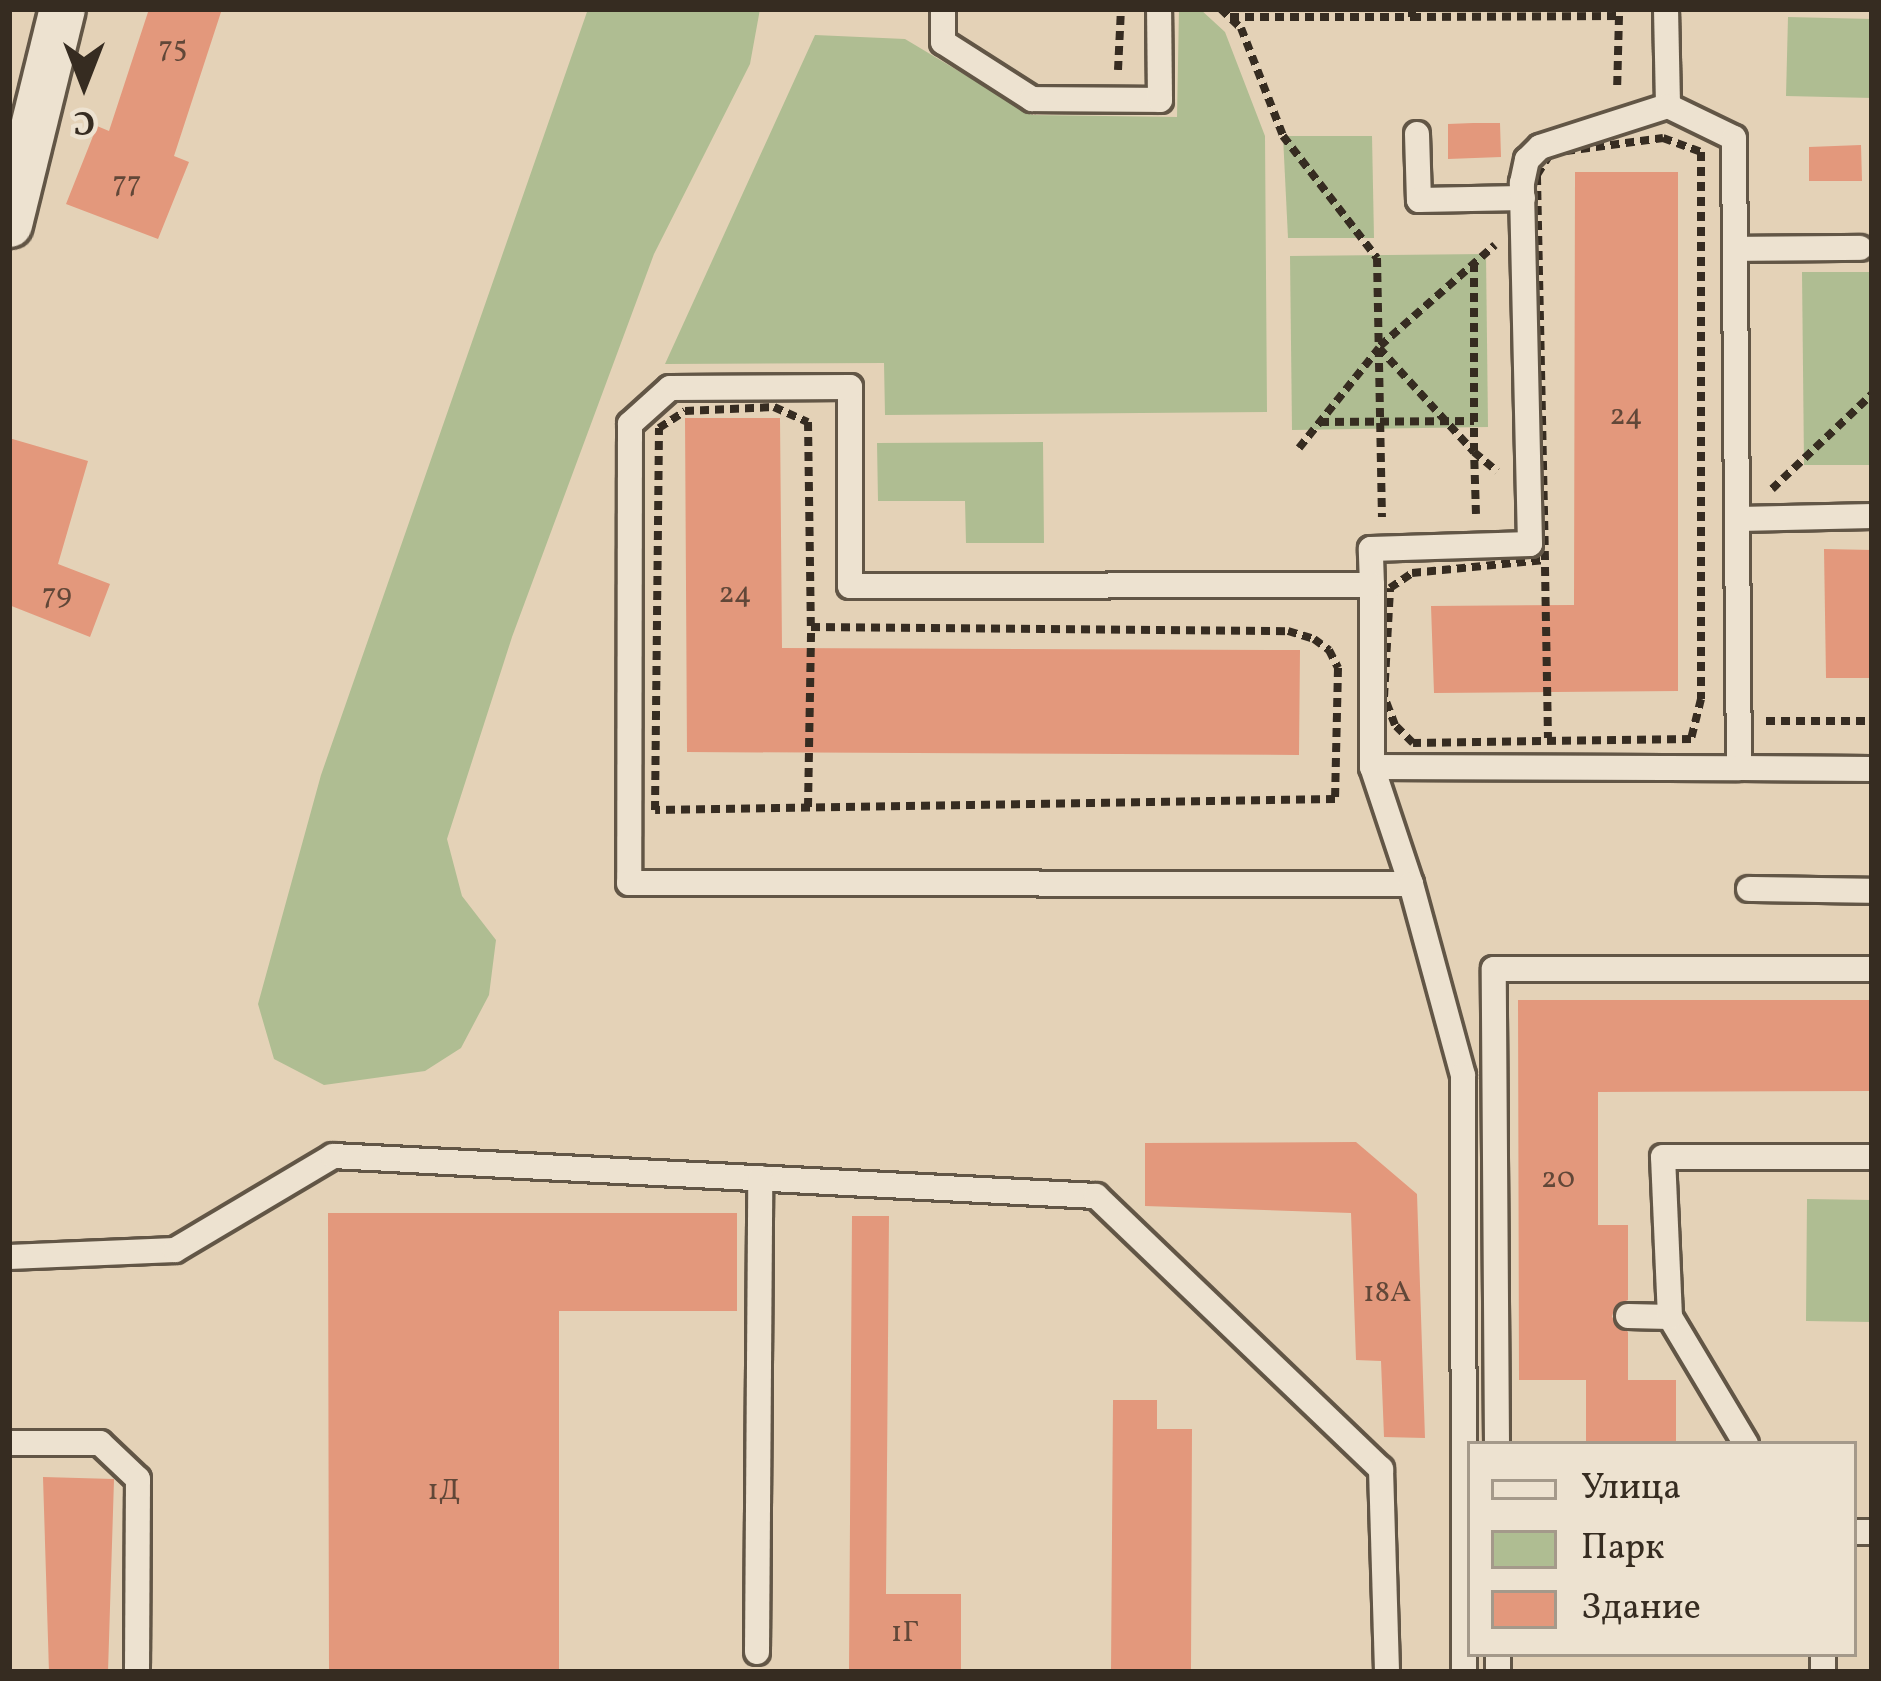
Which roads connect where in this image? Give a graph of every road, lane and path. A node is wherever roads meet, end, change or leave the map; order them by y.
1 (62, 9) edge
2 (944, 9) edge
3 (1121, 9) edge
4 (1160, 9) edge
5 (1666, 9) edge
6 (1226, 13) edge
7 (1412, 13) edge
8 (1619, 13) edge
9 (1100, 70) dead end
10 (1668, 106) junction
11 (1616, 123) junction
12 (1417, 134) dead end
13 (1523, 209) junction
14 (9, 224) edge
15 (1860, 248) dead end
16 (1736, 249) junction
17 (1474, 263) junction
18 (1378, 348) junction
19 (1872, 394) edge
20 (1446, 421) junction
21 (1474, 421) junction
22 (1319, 422) junction
23 (1380, 422) junction
24 (1299, 448) dead end
25 (1474, 452) junction
26 (1529, 497) junction
27 (1872, 516) edge
28 (1740, 519) junction
29 (1477, 546) junction
30 (1383, 549) junction
31 (1545, 560) junction
32 (1372, 585) junction
33 (811, 626) junction
34 (1762, 699) dead end
35 (1872, 721) edge
36 (1548, 742) junction
37 (1372, 766) junction
38 (1739, 768) junction
39 (1872, 769) edge
40 (808, 808) junction
41 (1411, 884) junction
42 (1749, 890) dead end
43 (1872, 891) edge
44 (1872, 968) edge
45 (1872, 1157) edge
46 (760, 1178) junction
47 (9, 1257) edge
48 (1628, 1316) dead end
49 (1670, 1317) junction
50 (1497, 1441) edge
51 (1744, 1441) edge
52 (9, 1443) edge
53 (757, 1652) dead end
54 (137, 1672) edge
55 (1388, 1672) edge
56 (1464, 1672) edge

1 - 14 street
2 - 4 lane
3 - 9 path
5 - 10 lane
6 - 7 path
6 - 18 path
7 - 8 path
8 - 11 path
10 - 11 lane
10 - 16 lane
11 - 13 lane
12 - 13 lane
13 - 17 path
13 - 26 lane
15 - 16 lane
16 - 28 lane
17 - 18 path
17 - 21 path
18 - 20 path
18 - 22 path
18 - 23 path
19 - 28 path
20 - 21 path
20 - 23 path
20 - 25 path
21 - 25 path
22 - 23 path
22 - 24 path
23 - 30 path
25 - 26 path
25 - 29 path
26 - 29 lane
27 - 28 lane
28 - 38 lane
29 - 30 lane
30 - 32 lane
31 - 36 path
31 - 36 path
31 - 36 path
32 - 37 lane
32 - 41 lane
33 - 40 path
33 - 40 path
33 - 40 path
34 - 35 path
37 - 38 lane
37 - 41 lane
38 - 39 lane
41 - 56 lane
42 - 43 lane
44 - 50 lane
45 - 49 lane
46 - 47 lane
46 - 53 lane
46 - 55 lane
48 - 49 lane
49 - 51 lane
52 - 54 lane

